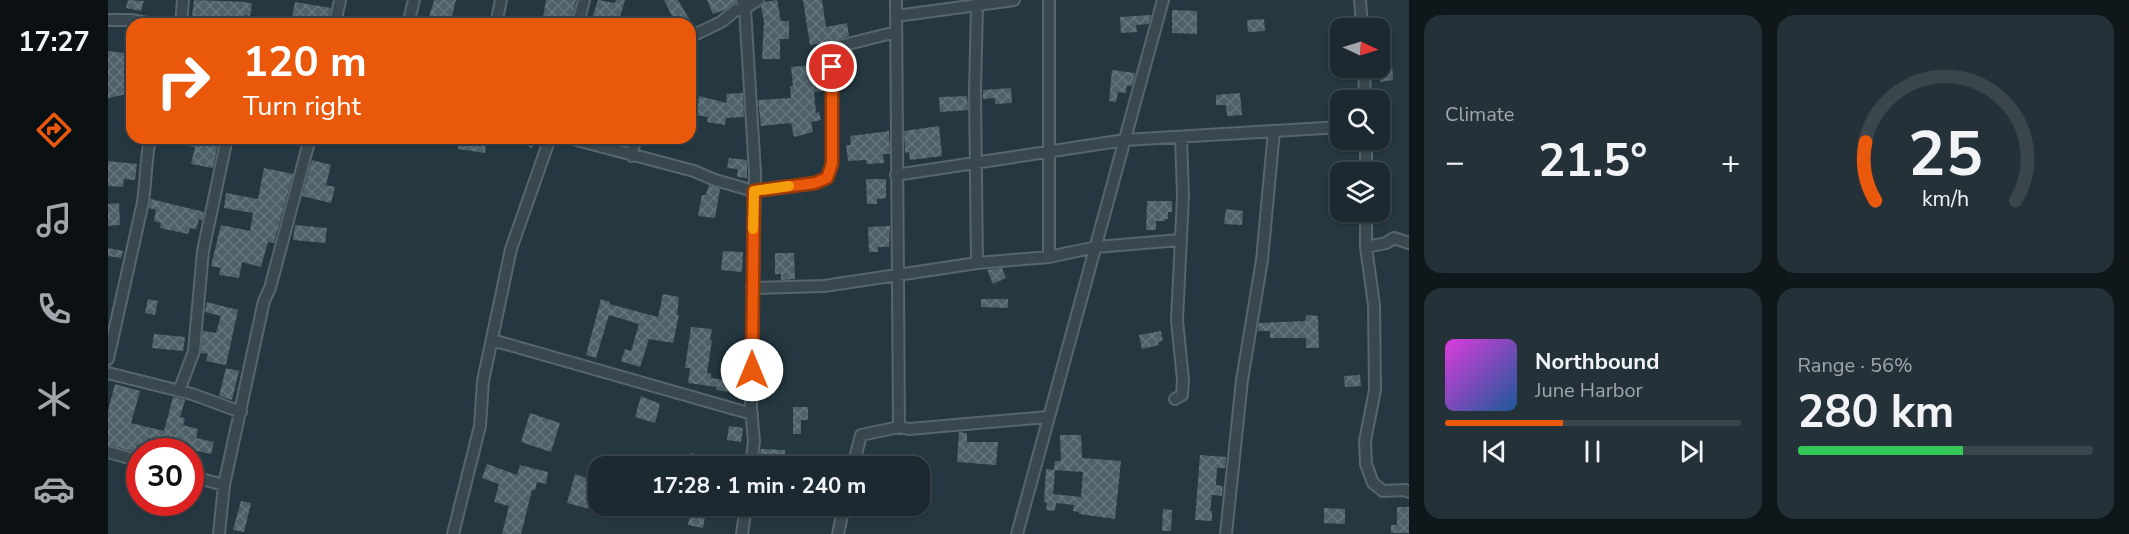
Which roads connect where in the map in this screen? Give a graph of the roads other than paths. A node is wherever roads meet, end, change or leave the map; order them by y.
1 (183, 0) edge
2 (340, 0) edge
3 (414, 0) edge
4 (501, 0) edge
5 (584, 0) edge
6 (758, 0) edge
7 (896, 0) edge
8 (1014, 0) edge
9 (1049, 0) edge
10 (1163, 0) edge
11 (1360, 0) edge
12 (743, 4) edge
13 (977, 5) junction
14 (896, 16) junction
15 (182, 18) edge
16 (336, 18) edge
17 (410, 18) edge
18 (497, 18) edge
19 (580, 18) edge
20 (1361, 18) edge
21 (108, 20) edge
22 (126, 20) edge
23 (896, 32) junction
24 (696, 34) edge
25 (1330, 128) edge
26 (1274, 131) junction
27 (1181, 137) junction
28 (1125, 140) junction
29 (149, 144) edge
30 (226, 144) edge
31 (308, 144) edge
32 (548, 144) edge
33 (589, 144) edge
34 (634, 144) edge
35 (1049, 152) junction
36 (632, 156) junction
37 (976, 163) junction
38 (896, 175) junction
39 (754, 191) junction
40 (1366, 222) edge
41 (1180, 240) junction
42 (1409, 243) edge
43 (1096, 247) junction
44 (1366, 247) junction
45 (1049, 257) junction
46 (977, 263) junction
47 (897, 276) junction
48 (752, 288) junction
49 (492, 340) junction
50 (108, 359) edge
51 (108, 373) edge
52 (179, 391) junction
53 (1175, 399) dead end
54 (241, 412) junction
55 (752, 414) junction
56 (1048, 417) junction
57 (899, 427) junction
58 (108, 452) edge
59 (752, 456) edge
60 (856, 456) edge
61 (126, 457) edge
62 (204, 480) edge
63 (224, 485) junction
64 (1409, 492) edge
65 (745, 516) edge
66 (842, 516) edge
67 (219, 534) edge
68 (453, 534) edge
69 (742, 534) edge
70 (838, 534) edge
71 (1017, 534) edge
72 (1226, 534) edge

1 - 15 street
2 - 16 street
3 - 17 street
4 - 18 street
5 - 19 street
6 - 12 street
7 - 14 street
8 - 13 street
9 - 35 street
10 - 28 street
11 - 20 street
12 - 24 street
12 - 39 street
13 - 14 street
13 - 37 street
14 - 23 street
21 - 22 street
23 - 38 street
23 - 39 street
25 - 26 street
26 - 27 street
26 - 72 street
27 - 28 street
27 - 41 street
28 - 35 street
28 - 43 street
29 - 50 street
30 - 52 street
31 - 54 street
32 - 49 street
33 - 36 street
34 - 36 street
35 - 37 street
35 - 45 street
36 - 39 street
37 - 38 street
37 - 46 street
38 - 47 street
39 - 48 street
40 - 44 street
41 - 43 street
41 - 53 street
42 - 44 street
43 - 45 street
43 - 56 street
44 - 64 street
45 - 46 street
46 - 47 street
47 - 48 street
47 - 57 street
48 - 55 street
49 - 55 street
49 - 68 street
51 - 52 street
52 - 54 street
54 - 63 street
55 - 59 street
56 - 57 street
56 - 71 street
57 - 60 street
58 - 61 street
62 - 63 street
63 - 67 street
65 - 69 street
66 - 70 street

